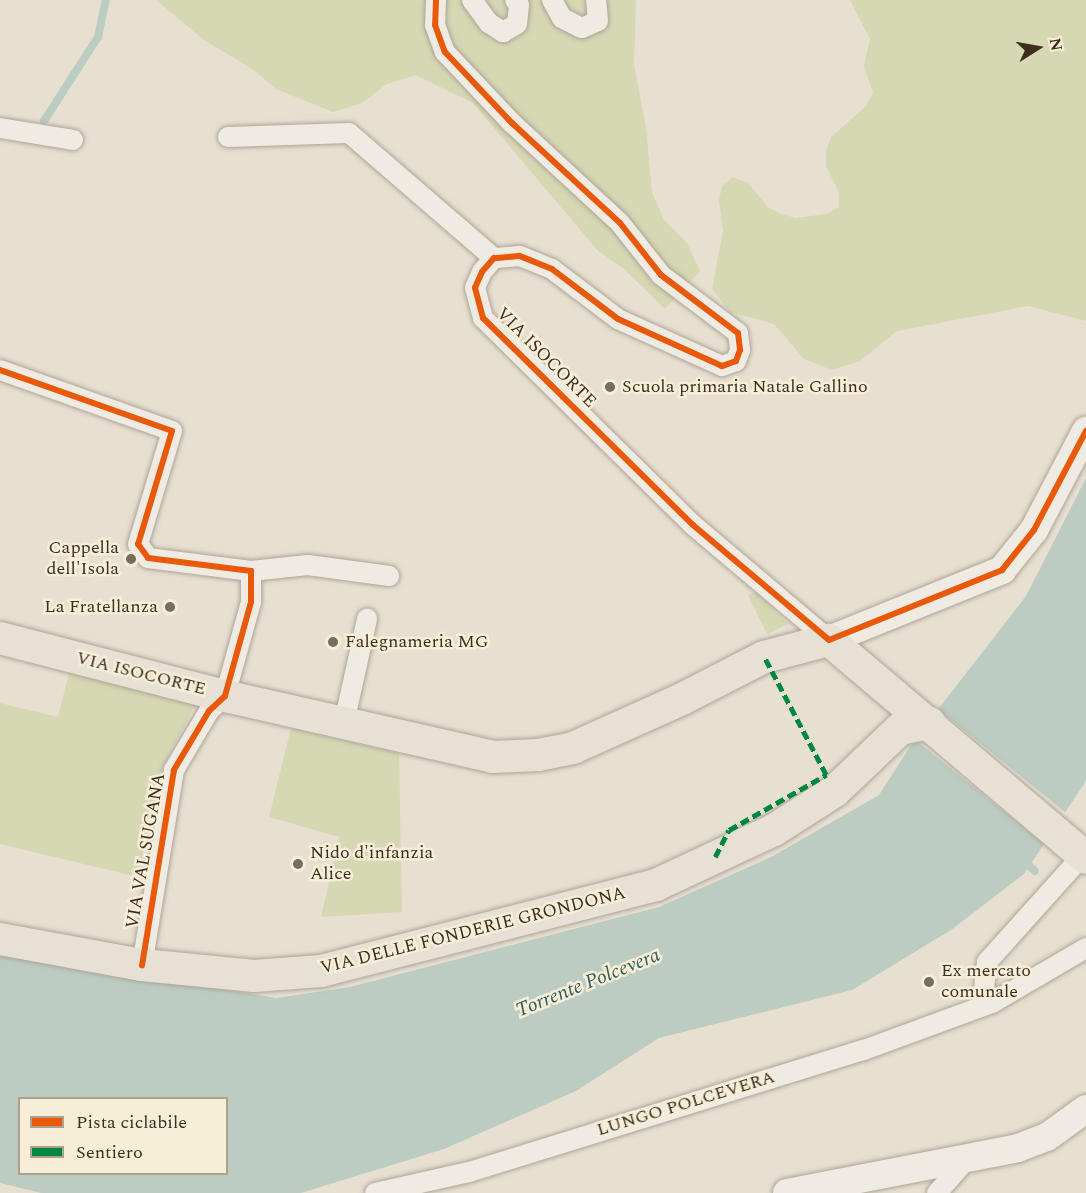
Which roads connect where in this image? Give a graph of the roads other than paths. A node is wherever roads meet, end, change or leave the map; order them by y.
1 (436, 0) edge
2 (472, 0) edge
3 (515, 0) edge
4 (552, 0) edge
5 (596, 0) edge
6 (0, 128) edge
7 (228, 137) dead end
8 (73, 140) dead end
9 (494, 258) junction
10 (0, 370) edge
11 (1086, 431) edge
12 (251, 571) junction
13 (389, 576) dead end
14 (367, 619) dead end
15 (0, 638) edge
16 (828, 640) junction
17 (225, 696) junction
18 (344, 723) junction
19 (914, 726) junction
20 (1084, 857) edge
21 (0, 939) edge
22 (1086, 948) edge
23 (142, 965) junction
24 (988, 1005) junction
25 (1086, 1109) edge
26 (967, 1159) junction
27 (375, 1193) edge
28 (787, 1193) edge
29 (937, 1193) edge

1 - 9 street
2 - 3 street
4 - 5 street
6 - 8 street
7 - 9 street
9 - 16 street, VIA ISOCORTE
10 - 12 street
11 - 16 street
12 - 13 street
12 - 17 street, VIA VAL SUGANA
14 - 18 street
15 - 17 main road, VIA ISOCORTE
16 - 18 main road, VIA ISOCORTE
16 - 19 main road, VIA ISOCORTE
17 - 18 main road, VIA ISOCORTE
17 - 23 street, VIA VAL SUGANA
19 - 20 main road, VIA ISOCORTE
19 - 23 main road, VIA DELLE FONDERIE GRONDONA
20 - 24 street
21 - 23 main road, VIA DELLE FONDERIE GRONDONA
22 - 24 street, LUNGO POLCEVERA
24 - 27 street, LUNGO POLCEVERA
25 - 26 street
26 - 28 street
26 - 29 street

